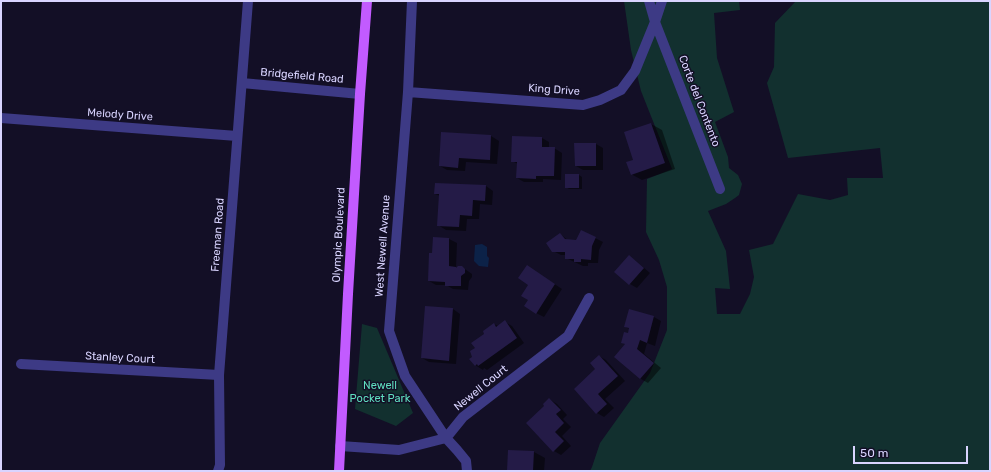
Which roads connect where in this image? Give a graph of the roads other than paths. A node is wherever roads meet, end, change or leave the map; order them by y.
1 (248, 1) edge
2 (367, 1) edge
3 (412, 1) edge
4 (649, 1) edge
5 (662, 1) edge
6 (655, 22) junction
7 (242, 83) junction
8 (408, 92) junction
9 (360, 94) junction
10 (1, 118) edge
11 (237, 136) junction
12 (720, 189) dead end
13 (589, 298) dead end
14 (21, 364) dead end
15 (219, 375) junction
16 (446, 438) junction
17 (340, 446) junction
18 (218, 471) edge
19 (340, 471) edge
20 (467, 471) edge

1 - 7 street, Freeman Road
2 - 9 main road, Olympic Boulevard
3 - 8 street, West Newell Avenue
4 - 6 street, Corte del Contento
5 - 6 street, King Drive
6 - 8 street, King Drive
6 - 12 street, Corte del Contento
7 - 9 street, Bridgefield Road
7 - 11 street, Freeman Road
8 - 16 street, West Newell Avenue
9 - 17 main road, Olympic Boulevard
10 - 11 street, Melody Drive
11 - 15 street, Freeman Road
13 - 16 street, Newell Court
14 - 15 street, Stanley Court
15 - 18 street, Freeman Road
16 - 17 street
16 - 20 street, West Newell Avenue
17 - 19 main road, Olympic Boulevard

